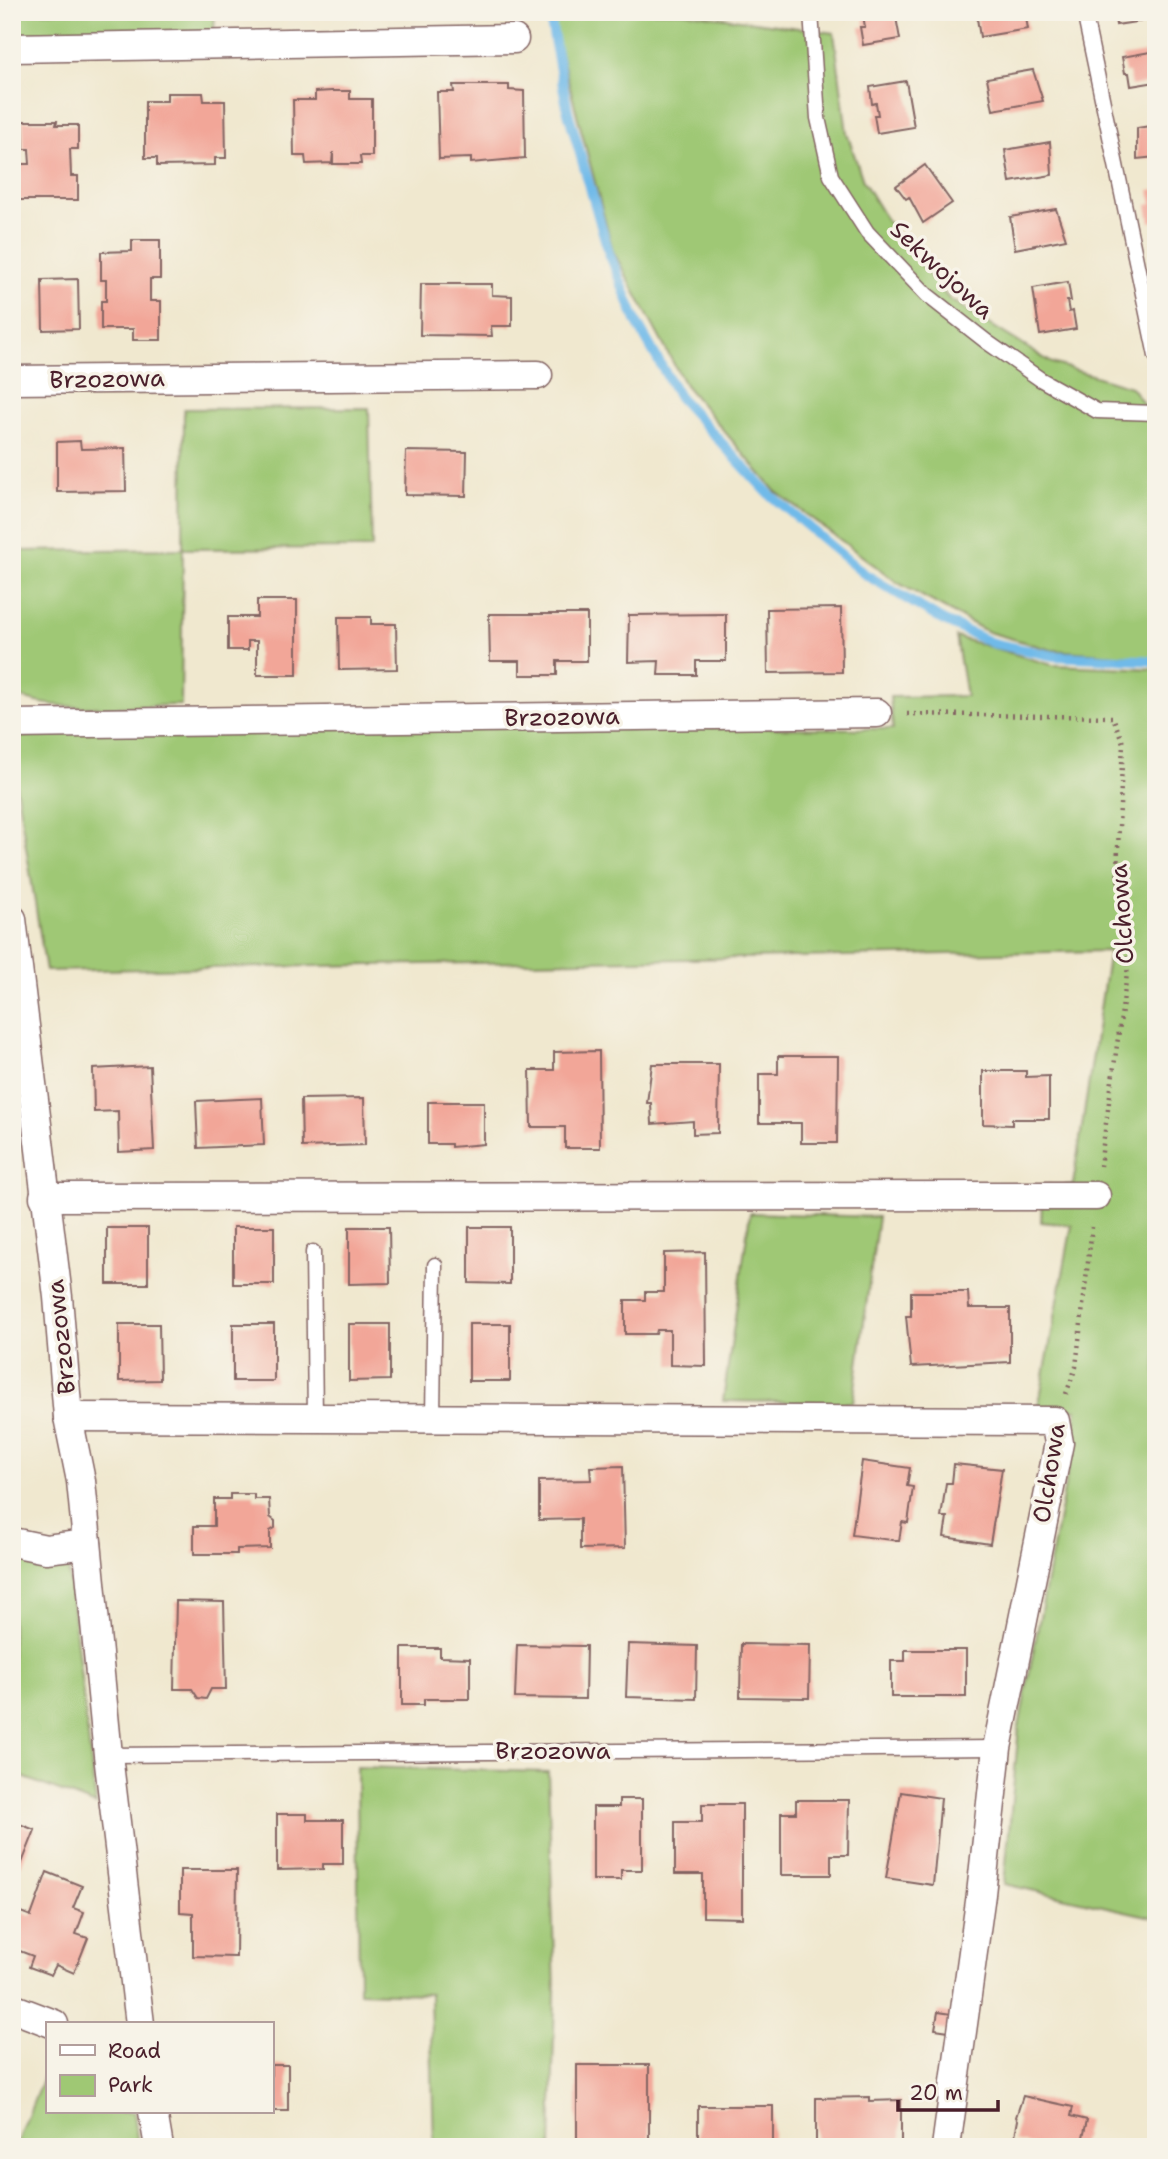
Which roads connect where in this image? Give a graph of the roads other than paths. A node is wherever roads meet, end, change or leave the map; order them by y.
1 (811, 12) edge
2 (1084, 12) edge
3 (514, 39) dead end
4 (12, 48) edge
5 (1156, 356) edge
6 (538, 375) dead end
7 (12, 380) edge
8 (1156, 413) edge
9 (877, 713) road end
10 (12, 724) edge
11 (12, 919) edge
12 (23, 1090) edge
13 (1096, 1196) road end
14 (44, 1198) junction
15 (313, 1252) dead end
16 (435, 1265) dead end
17 (68, 1417) junction
18 (315, 1417) junction
19 (433, 1418) junction
20 (12, 1542) edge
21 (87, 1544) junction
22 (997, 1748) junction
23 (108, 1755) junction
24 (12, 2008) edge
25 (49, 2022) edge
26 (140, 2022) edge
27 (153, 2114) edge
28 (159, 2147) edge
29 (946, 2147) edge

1 - 8 lane, Sekwojowa
2 - 5 lane
3 - 4 street
6 - 7 street, Brzozowa
9 - 10 street, Brzozowa
11 - 12 street, Brzozowa
12 - 14 street, Brzozowa
13 - 14 street
14 - 17 street, Brzozowa
15 - 18 lane
16 - 19 lane
17 - 18 street
17 - 21 street, Brzozowa
18 - 19 street
19 - 22 street, Olchowa
20 - 21 street
21 - 23 street, Brzozowa
22 - 23 lane, Brzozowa
22 - 29 street, Olchowa
23 - 26 street, Brzozowa
24 - 25 street
27 - 28 street

